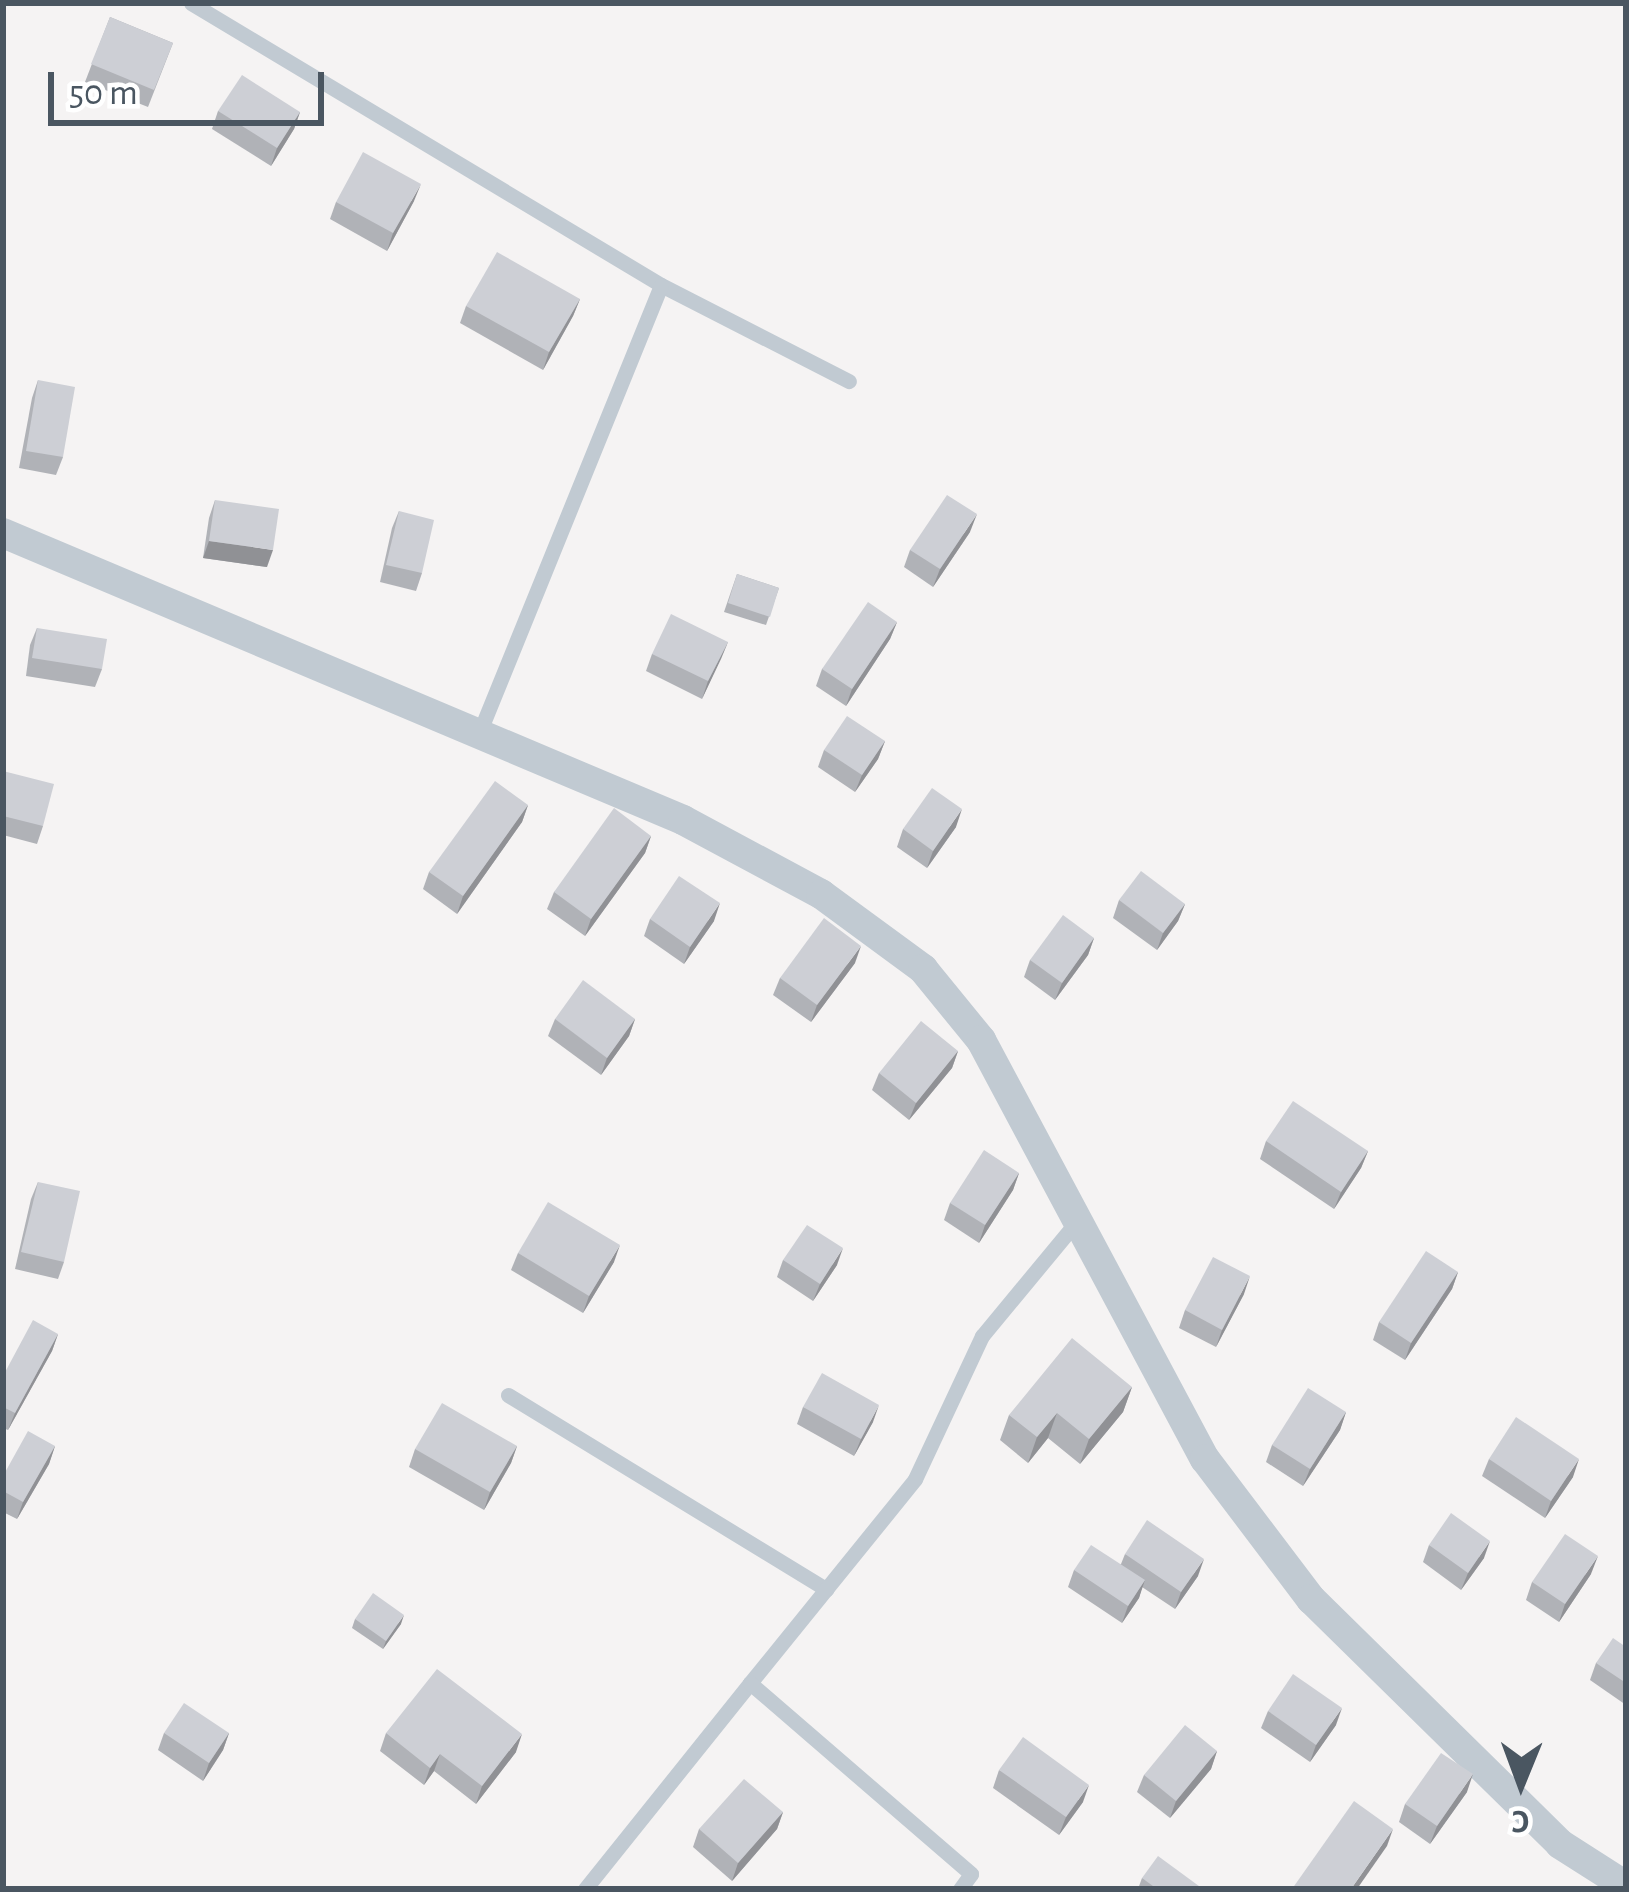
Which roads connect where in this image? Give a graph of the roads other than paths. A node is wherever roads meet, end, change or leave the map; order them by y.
1 (191, 3) edge
2 (661, 285) junction
3 (850, 381) dead end
4 (3, 532) edge
5 (480, 731) junction
6 (1077, 1221) junction
7 (508, 1395) dead end
8 (826, 1588) junction
9 (750, 1684) junction
10 (1626, 1886) edge
11 (585, 1889) edge
12 (960, 1889) edge

1 - 2 lane
2 - 3 lane
2 - 5 lane
4 - 5 street
5 - 6 street
6 - 8 lane
6 - 10 street
7 - 8 lane
8 - 9 lane
9 - 11 lane
9 - 12 lane

